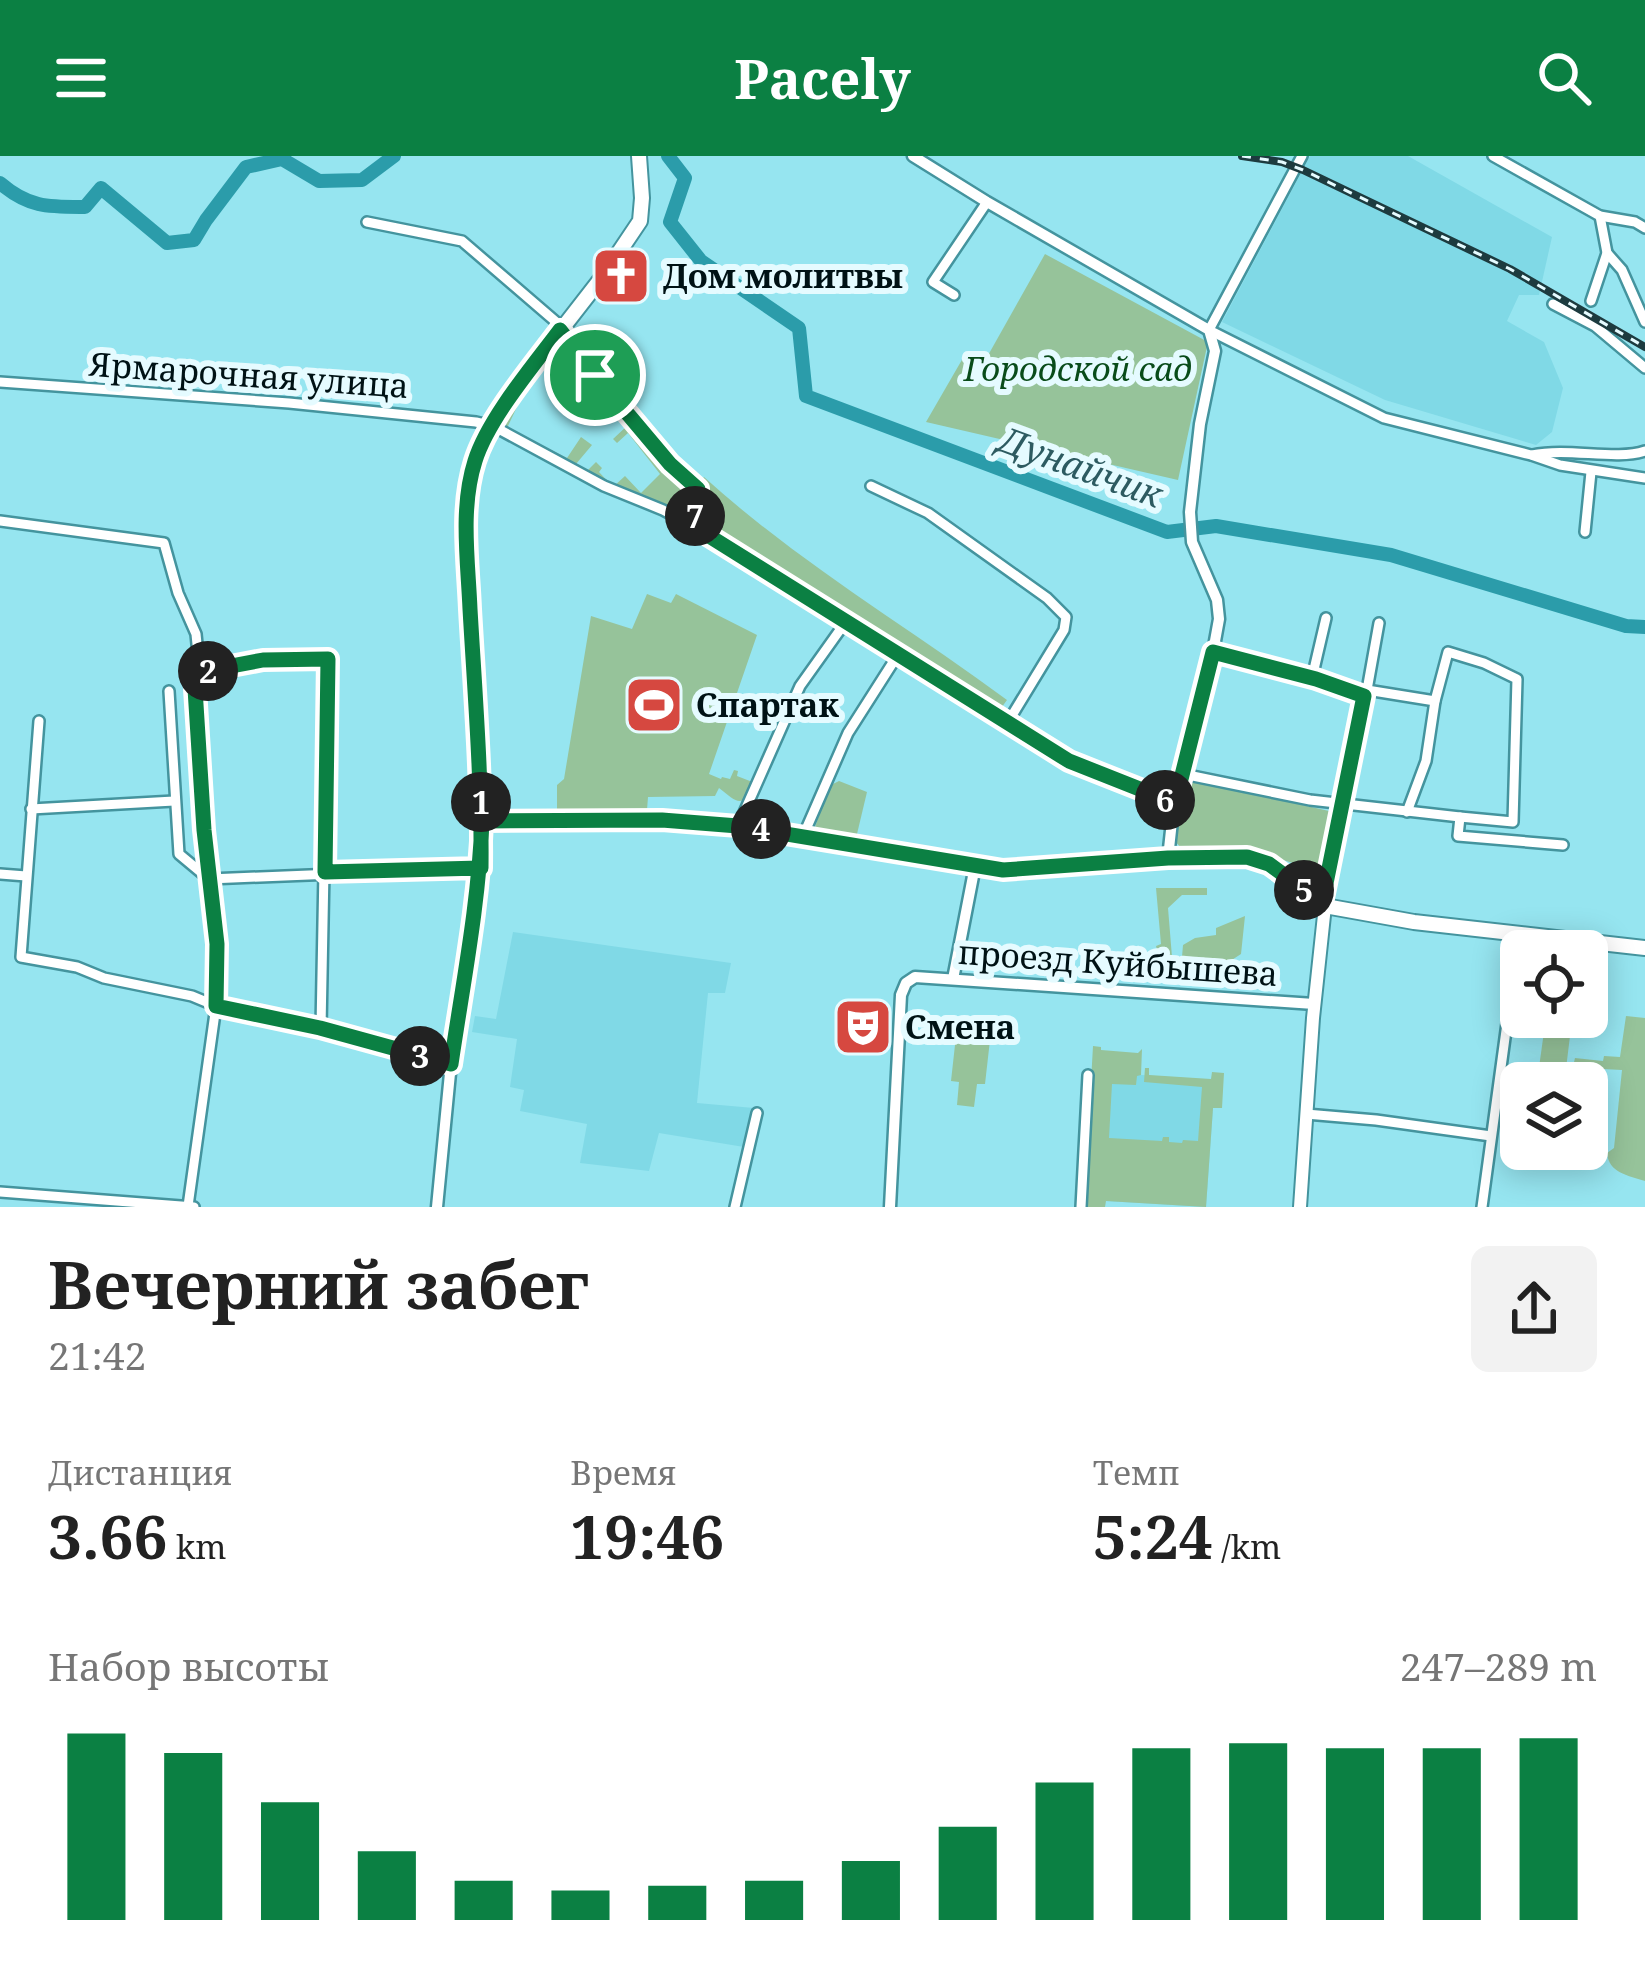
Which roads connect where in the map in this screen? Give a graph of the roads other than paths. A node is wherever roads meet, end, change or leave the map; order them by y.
1 (639, 156) edge
2 (913, 156) edge
3 (1303, 156) edge
4 (1493, 156) edge
5 (987, 202) junction
6 (1645, 211) edge
7 (1600, 216) junction
8 (367, 222) dead end
9 (1640, 225) edge
10 (1607, 253) junction
11 (954, 295) dead end
12 (1591, 301) dead end
13 (1553, 304) dead end
14 (1645, 322) edge
15 (561, 328) junction
16 (1210, 331) junction
17 (1645, 368) edge
18 (0, 382) edge
19 (493, 426) junction
20 (1645, 451) edge
21 (1531, 455) junction
22 (1592, 472) junction
23 (1645, 478) edge
24 (871, 486) dead end
25 (0, 521) edge
26 (693, 526) junction
27 (1585, 532) dead end
28 (1326, 618) dead end
29 (848, 620) junction
30 (1378, 623) dead end
31 (1213, 652) junction
32 (899, 653) junction
33 (194, 673) junction
34 (1312, 678) junction
35 (169, 691) dead end
36 (1365, 693) junction
37 (1435, 701) junction
38 (38, 721) dead end
39 (1008, 722) junction
40 (1183, 774) junction
41 (174, 801) junction
42 (1175, 803) junction
43 (1340, 805) junction
44 (31, 809) junction
45 (1407, 812) junction
46 (1460, 818) junction
47 (482, 821) junction
48 (176, 824) junction
49 (738, 826) junction
50 (204, 830) junction
51 (806, 837) junction
52 (1564, 845) dead end
53 (1168, 858) junction
54 (975, 866) junction
55 (481, 868) junction
56 (325, 872) junction
57 (0, 874) edge
58 (26, 876) junction
59 (208, 879) junction
60 (1329, 906) junction
61 (1367, 914) dead end
62 (1500, 933) edge
63 (1608, 944) edge
64 (1645, 948) edge
65 (953, 979) junction
66 (1314, 1004) junction
67 (216, 1006) junction
68 (320, 1028) junction
69 (1505, 1038) edge
70 (451, 1064) junction
71 (1088, 1075) dead end
72 (757, 1113) dead end
73 (1306, 1114) junction
74 (1491, 1136) junction
75 (1, 1192) edge
76 (1, 1207) edge
77 (191, 1207) edge
78 (437, 1207) edge
79 (735, 1207) edge
80 (890, 1207) edge
81 (1081, 1207) edge
82 (1300, 1207) edge
83 (1482, 1207) edge

1 - 15 main road
2 - 5 street
3 - 16 street
4 - 7 street
5 - 11 street
5 - 16 street
6 - 9 street
7 - 9 street
7 - 10 street
8 - 15 street
10 - 12 street
10 - 14 street
13 - 17 street
15 - 19 main road
15 - 26 street
16 - 21 street
16 - 31 street
18 - 19 street, Ярмарочная улица
19 - 26 street, Ярмарочная улица
19 - 47 main road
20 - 21 street
21 - 22 street
22 - 23 street
22 - 27 street
24 - 39 street
25 - 33 street
26 - 29 street, Ярмарочная улица
28 - 34 street
29 - 32 street, Ярмарочная улица
29 - 49 street
30 - 36 street
31 - 34 street
31 - 40 street
32 - 39 street, Ярмарочная улица
32 - 51 street
33 - 50 street
33 - 56 street
34 - 36 street
35 - 41 street
36 - 37 street
36 - 43 street
37 - 45 street
37 - 46 street
38 - 44 street
39 - 42 street, Ярмарочная улица
40 - 42 street
40 - 43 street
41 - 44 street
41 - 48 street
42 - 53 street
43 - 45 street
43 - 60 street
44 - 58 street
45 - 46 street
46 - 52 street
47 - 49 main road
47 - 55 street
48 - 50 street
48 - 59 street
49 - 51 main road
50 - 59 street
51 - 54 main road
53 - 54 main road
53 - 60 main road
54 - 65 street
55 - 56 street
55 - 70 street
56 - 59 street
56 - 68 street
57 - 58 street
58 - 67 street
59 - 67 street
60 - 61 main road
60 - 62 main road
60 - 66 main road
63 - 64 main road
65 - 66 street, проезд Куйбышева
65 - 80 street, проезд Куйбышева
66 - 73 main road
67 - 68 street
67 - 77 street
68 - 70 street
69 - 74 street
70 - 78 street
71 - 81 street
72 - 79 street
73 - 74 street
73 - 82 main road
74 - 83 street
75 - 76 street
75 - 77 street

